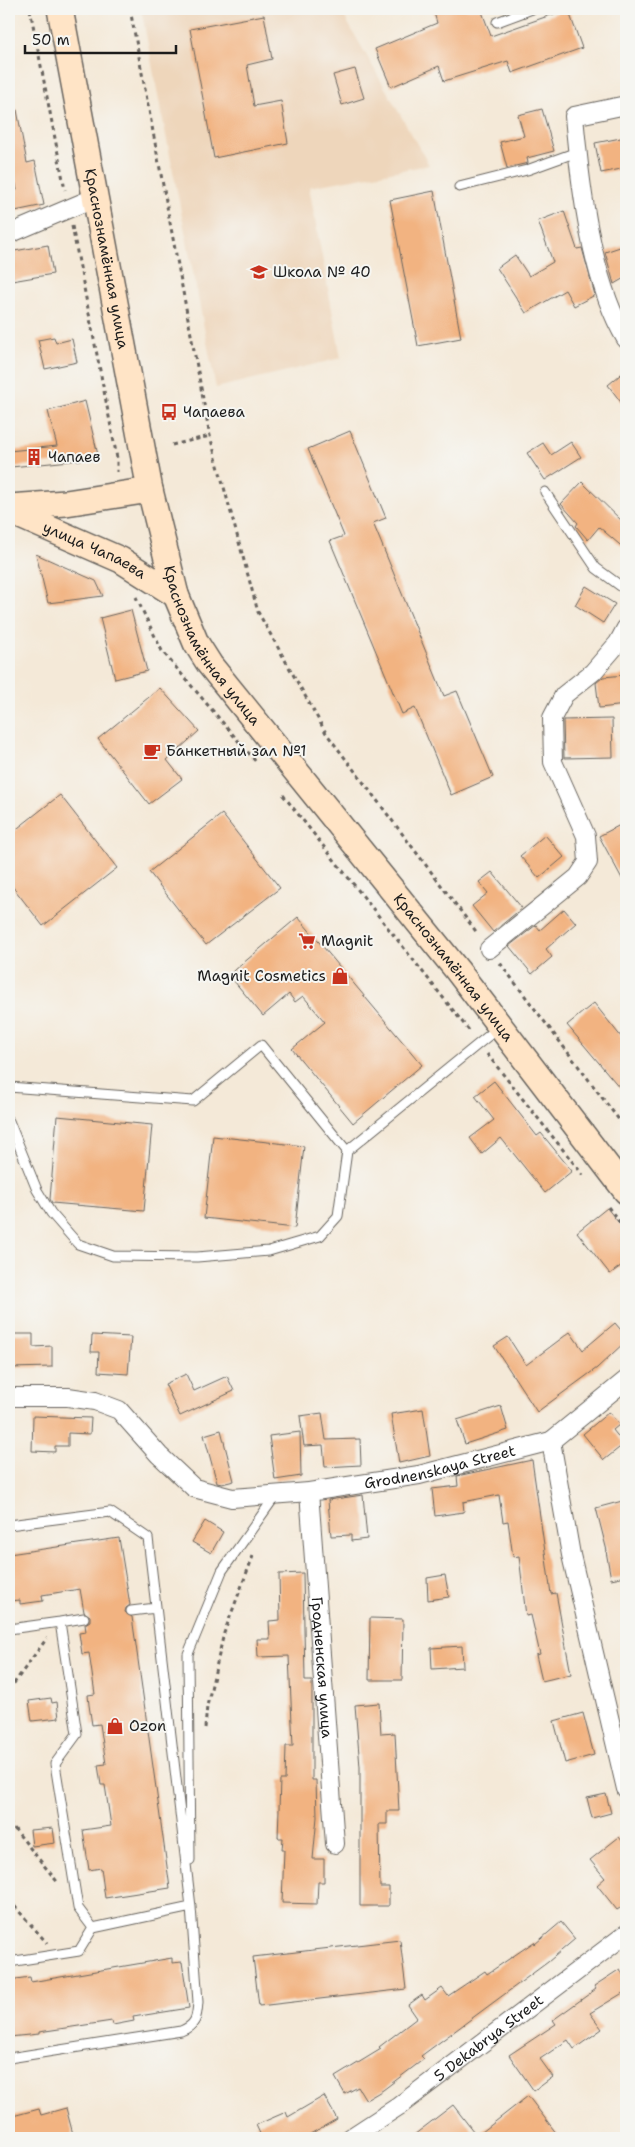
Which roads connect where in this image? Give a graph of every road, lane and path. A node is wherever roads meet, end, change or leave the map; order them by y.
1 (30, 9) edge
2 (60, 9) edge
3 (130, 9) edge
4 (532, 9) edge
5 (498, 22) dead end
6 (626, 105) edge
7 (577, 152) junction
8 (460, 187) dead end
9 (96, 197) junction
10 (69, 208) junction
11 (9, 234) edge
12 (626, 339) edge
13 (210, 436) junction
14 (172, 445) dead end
15 (117, 458) dead end
16 (150, 490) junction
17 (545, 492) dead end
18 (9, 507) edge
19 (9, 511) edge
20 (626, 590) edge
21 (135, 595) dead end
22 (176, 595) junction
23 (626, 628) edge
24 (259, 765) dead end
25 (278, 788) dead end
26 (489, 949) junction
27 (500, 1026) junction
28 (479, 1043) junction
29 (9, 1087) edge
30 (9, 1121) edge
31 (626, 1130) edge
32 (347, 1151) junction
33 (583, 1176) dead end
34 (626, 1191) edge
35 (602, 1199) dead end
36 (626, 1230) edge
37 (626, 1380) edge
38 (9, 1397) edge
39 (551, 1441) junction
40 (309, 1492) junction
41 (276, 1495) junction
42 (9, 1525) edge
43 (257, 1550) dead end
44 (156, 1608) junction
45 (131, 1611) dead end
46 (84, 1618) dead end
47 (60, 1622) junction
48 (9, 1629) edge
49 (9, 1690) edge
50 (204, 1734) dead end
51 (626, 1788) edge
52 (9, 1822) edge
53 (336, 1844) dead end
54 (9, 1900) edge
55 (191, 1907) junction
56 (78, 1908) junction
57 (92, 1928) junction
58 (626, 1934) edge
59 (58, 1954) junction
60 (9, 1962) edge
61 (9, 2058) edge
62 (350, 2138) edge

1 - 10 path
2 - 9 street, Краснознамённая улица
3 - 13 path
4 - 5 lane
6 - 7 street
7 - 8 lane
7 - 12 street
9 - 10 street
9 - 16 street, Краснознамённая улица
10 - 11 street
10 - 15 path
13 - 14 path
13 - 26 path
16 - 18 street, улица Чапаева
16 - 22 street, Краснознамённая улица
17 - 20 lane
19 - 22 street, улица Чапаева
21 - 24 path
22 - 27 street, Краснознамённая улица
23 - 26 street
25 - 28 path
26 - 31 path
27 - 28 lane
27 - 34 street, Краснознамённая улица
28 - 32 lane
28 - 33 path
29 - 32 lane
30 - 32 lane
35 - 36 path
37 - 39 street
38 - 41 street, Grodnenskaya Street
39 - 40 street, Grodnenskaya Street
39 - 51 street
40 - 41 street, Grodnenskaya Street
40 - 53 street, Гродненская улица
41 - 55 lane
42 - 44 lane
43 - 50 path
44 - 45 lane
44 - 55 lane
46 - 47 lane
47 - 48 lane
47 - 49 path
47 - 56 lane
52 - 56 path
54 - 59 path
55 - 57 lane
55 - 61 lane
56 - 57 lane
57 - 59 lane
58 - 62 street, 5 Dekabrya Street
59 - 60 lane

